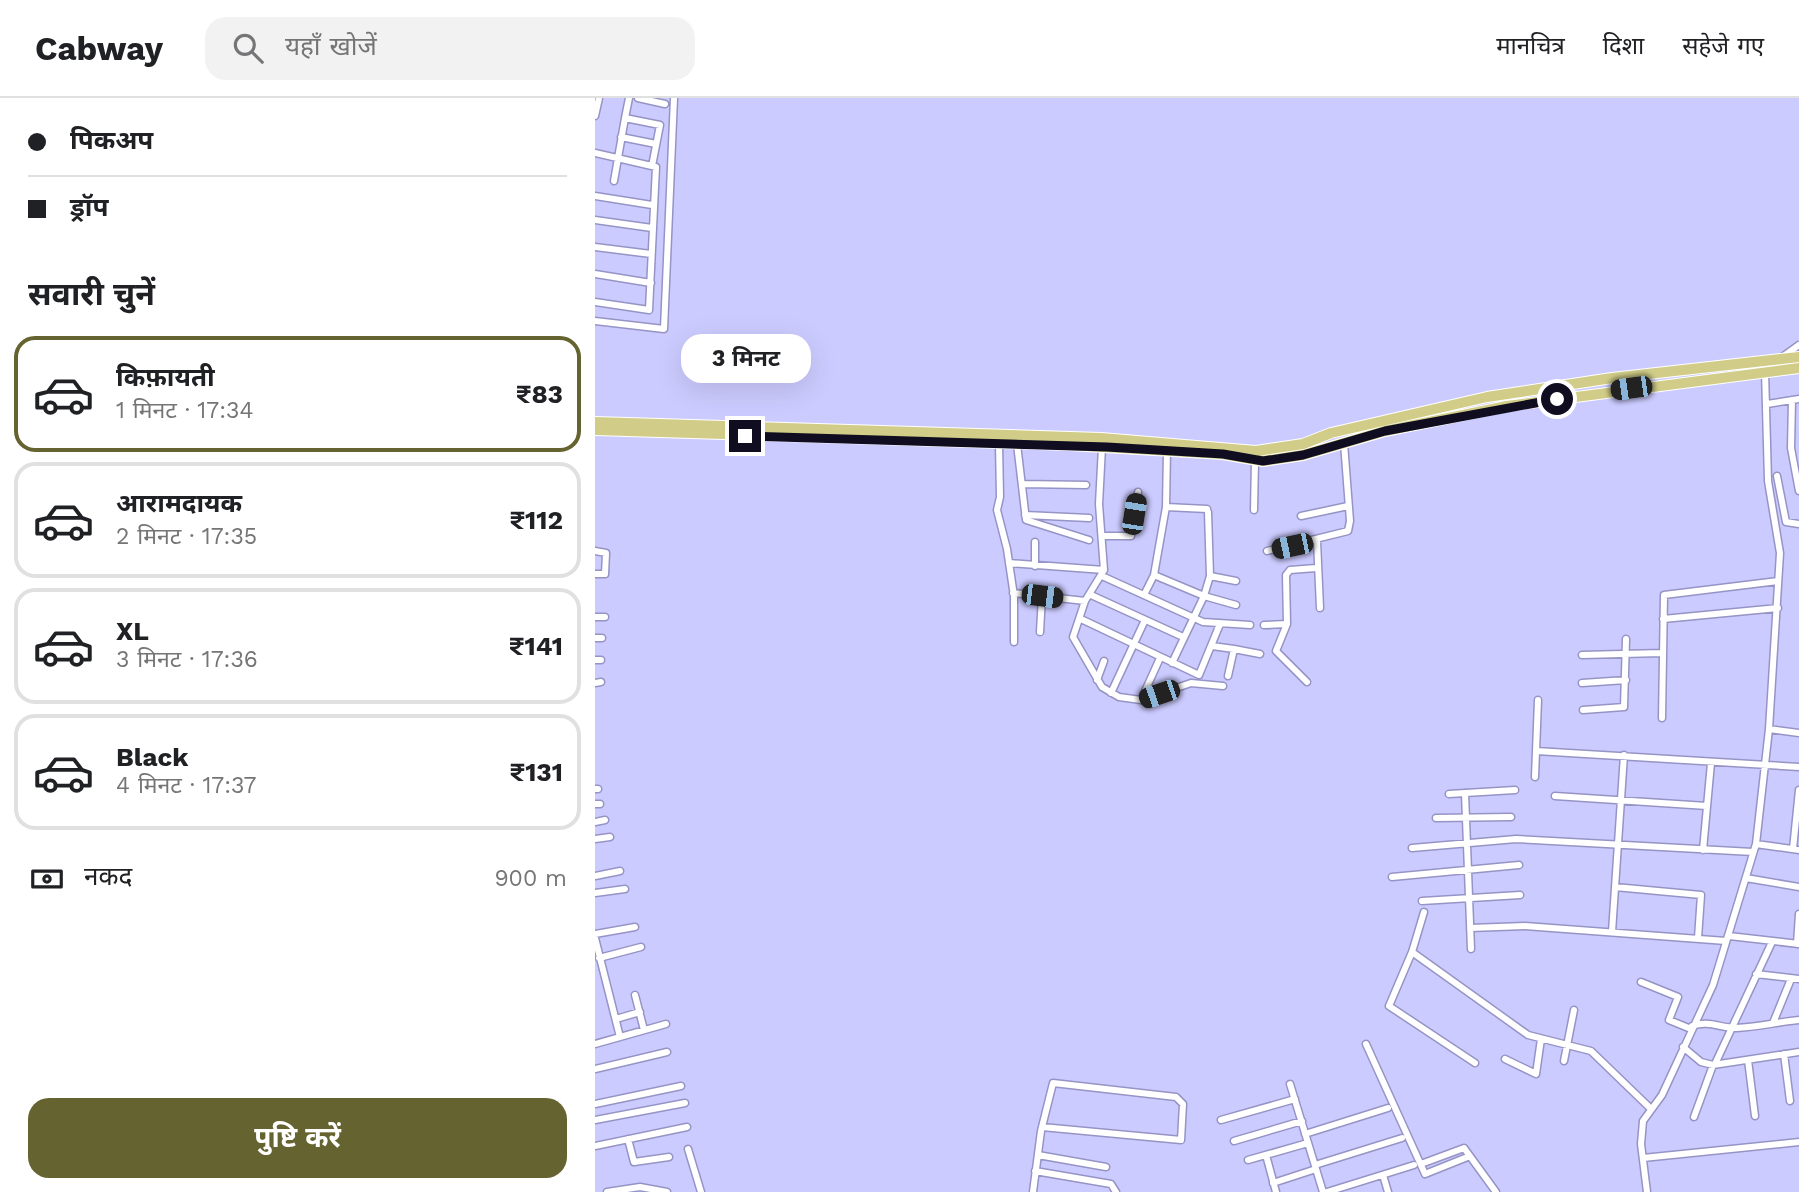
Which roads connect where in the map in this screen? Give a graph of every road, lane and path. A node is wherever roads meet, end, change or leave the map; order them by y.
1 (599, 98) edge
2 (629, 98) edge
3 (638, 98) edge
4 (674, 98) edge
5 (665, 104) dead end
6 (596, 110) edge
7 (625, 118) junction
8 (621, 137) junction
9 (656, 144) junction
10 (595, 153) edge
11 (617, 159) junction
12 (652, 166) junction
13 (614, 181) dead end
14 (595, 196) edge
15 (652, 205) junction
16 (595, 220) edge
17 (652, 228) junction
18 (595, 247) edge
19 (650, 254) junction
20 (595, 274) edge
21 (651, 283) junction
22 (595, 302) edge
23 (595, 321) edge
24 (1799, 345) edge
25 (1799, 357) edge
26 (1779, 359) junction
27 (1749, 368) junction
28 (1799, 368) edge
29 (1765, 371) junction
30 (1795, 400) edge
31 (1767, 404) junction
32 (595, 422) edge
33 (595, 430) edge
34 (1344, 443) junction
35 (999, 444) junction
36 (1017, 444) junction
37 (1145, 445) junction
38 (1102, 447) junction
39 (1167, 450) junction
40 (1255, 460) junction
41 (1777, 475) dead end
42 (1797, 475) edge
43 (1023, 484) junction
44 (1086, 485) dead end
45 (1799, 491) edge
46 (1138, 492) dead end
47 (1348, 506) junction
48 (1166, 507) junction
49 (1254, 510) dead end
50 (1025, 515) junction
51 (1301, 516) dead end
52 (1089, 518) dead end
53 (1799, 524) edge
54 (1104, 536) junction
55 (1089, 540) dead end
56 (1317, 541) junction
57 (1035, 542) dead end
58 (595, 551) edge
59 (1267, 551) dead end
60 (1009, 563) junction
61 (1035, 566) junction
62 (1316, 568) junction
63 (1103, 573) junction
64 (595, 574) edge
65 (1154, 575) junction
66 (1210, 576) junction
67 (1236, 581) dead end
68 (1779, 581) junction
69 (1013, 593) junction
70 (1091, 595) junction
71 (1144, 595) junction
72 (1042, 596) junction
73 (1204, 596) junction
74 (1085, 601) junction
75 (1236, 605) dead end
76 (1320, 608) dead end
77 (1777, 608) junction
78 (595, 617) edge
79 (604, 617) dead end
80 (1193, 617) junction
81 (1081, 619) junction
82 (1146, 620) junction
83 (1663, 620) junction
84 (1220, 624) junction
85 (1287, 624) junction
86 (1250, 625) dead end
87 (1264, 625) dead end
88 (1040, 632) dead end
89 (1183, 637) junction
90 (1626, 639) dead end
91 (1014, 642) dead end
92 (1212, 646) junction
93 (1135, 647) junction
94 (1234, 649) junction
95 (1663, 653) junction
96 (1260, 654) dead end
97 (1627, 654) junction
98 (1582, 655) dead end
99 (1160, 658) junction
100 (1104, 661) dead end
101 (1172, 663) junction
102 (1228, 676) dead end
103 (1097, 680) junction
104 (1626, 680) junction
105 (1307, 682) dead end
106 (1582, 682) dead end
107 (1223, 686) dead end
108 (1111, 693) junction
109 (1141, 700) junction
110 (1538, 700) dead end
111 (1583, 710) dead end
112 (1662, 718) dead end
113 (1769, 729) junction
114 (1799, 733) edge
115 (1536, 751) junction
116 (1624, 755) junction
117 (1711, 763) junction
118 (1765, 764) junction
119 (1799, 767) edge
120 (1535, 777) dead end
121 (1515, 790) dead end
122 (1799, 790) edge
123 (1465, 793) junction
124 (1449, 794) dead end
125 (1555, 796) dead end
126 (1622, 800) junction
127 (1707, 806) junction
128 (1798, 813) edge
129 (1465, 816) junction
130 (1511, 817) dead end
131 (1436, 818) dead end
132 (605, 820) dead end
133 (595, 822) edge
134 (610, 837) dead end
135 (595, 839) edge
136 (1467, 841) junction
137 (1756, 844) junction
138 (1618, 845) junction
139 (1412, 848) dead end
140 (1796, 849) edge
141 (1703, 850) junction
142 (1753, 852) junction
143 (1519, 865) dead end
144 (1468, 869) junction
145 (619, 871) dead end
146 (595, 876) edge
147 (1392, 877) dead end
148 (1746, 878) junction
149 (1615, 887) junction
150 (1799, 887) edge
151 (625, 889) dead end
152 (595, 893) edge
153 (1520, 895) dead end
154 (1469, 899) junction
155 (1422, 901) dead end
156 (1424, 912) dead end
157 (1799, 914) edge
158 (635, 927) dead end
159 (1470, 928) junction
160 (1612, 932) junction
161 (595, 936) edge
162 (1698, 938) junction
163 (1728, 938) junction
164 (1772, 942) junction
165 (1798, 944) edge
166 (641, 947) dead end
167 (1471, 949) dead end
168 (1412, 951) junction
169 (599, 958) junction
170 (1756, 974) junction
171 (599, 975) edge
172 (1795, 979) edge
173 (1640, 982) dead end
174 (635, 995) dead end
175 (1574, 1010) dead end
176 (640, 1012) junction
177 (616, 1019) junction
178 (1799, 1020) edge
179 (1773, 1023) junction
180 (666, 1024) dead end
181 (1691, 1028) junction
182 (1732, 1028) junction
183 (645, 1030) junction
184 (621, 1037) junction
185 (1541, 1039) junction
186 (595, 1044) edge
187 (1366, 1044) dead end
188 (1567, 1045) junction
189 (1682, 1047) junction
190 (667, 1052) dead end
191 (1799, 1052) edge
192 (1784, 1054) junction
193 (1505, 1059) dead end
194 (1748, 1060) junction
195 (1564, 1061) dead end
196 (1475, 1063) dead end
197 (1714, 1065) junction
198 (595, 1069) edge
199 (1290, 1084) dead end
200 (681, 1086) dead end
201 (1295, 1099) junction
202 (1790, 1101) dead end
203 (685, 1103) dead end
204 (595, 1104) edge
205 (1388, 1108) dead end
206 (1650, 1108) junction
207 (1755, 1116) dead end
208 (1694, 1117) dead end
209 (595, 1119) edge
210 (1221, 1120) dead end
211 (1301, 1121) junction
212 (1042, 1127) junction
213 (687, 1128) dead end
214 (1305, 1134) junction
215 (1402, 1138) dead end
216 (628, 1139) junction
217 (1234, 1140) dead end
218 (1799, 1142) edge
219 (1308, 1143) junction
220 (595, 1146) edge
221 (688, 1149) dead end
222 (1038, 1155) junction
223 (1266, 1155) junction
224 (1470, 1156) junction
225 (669, 1157) dead end
226 (1643, 1158) junction
227 (1248, 1160) dead end
228 (1417, 1164) junction
229 (1097, 1165) junction
230 (1106, 1167) dead end
231 (1316, 1167) junction
232 (1035, 1171) junction
233 (1383, 1175) junction
234 (1094, 1181) junction
235 (1273, 1183) junction
236 (1391, 1191) edge
237 (607, 1192) edge
238 (667, 1192) edge
239 (701, 1192) edge
240 (1033, 1192) edge
241 (1117, 1192) edge
242 (1276, 1192) edge
243 (1325, 1192) edge
244 (1496, 1192) edge
245 (1647, 1192) edge

1 - 6 street
2 - 7 street
3 - 5 street
4 - 23 street
7 - 8 street
7 - 9 street
8 - 9 street
8 - 11 street
9 - 12 street
10 - 11 street
11 - 12 street
11 - 13 street
12 - 15 street
14 - 15 street
15 - 17 street
16 - 17 street
17 - 19 street
18 - 19 street
19 - 21 street
20 - 21 street
21 - 22 street
24 - 26 street
25 - 26 main road
26 - 27 main road
27 - 29 main road
27 - 34 main road
27 - 37 main road
28 - 29 main road
29 - 31 street
30 - 31 street
30 - 42 street
31 - 68 street
32 - 37 main road
33 - 35 main road
34 - 40 main road
34 - 47 street
35 - 36 main road
35 - 60 street
36 - 38 main road
36 - 43 street
37 - 38 main road
37 - 39 main road
38 - 54 street
39 - 40 main road
39 - 48 street
40 - 49 street
41 - 53 street
42 - 45 street
43 - 44 street
43 - 50 street
46 - 54 street
47 - 51 street
47 - 56 street
48 - 65 street
48 - 66 street
50 - 52 street
50 - 55 street
54 - 63 street
56 - 59 street
56 - 62 street
57 - 61 street
58 - 64 street
60 - 61 street
60 - 69 street
61 - 63 street
62 - 76 street
62 - 85 street
63 - 70 street
63 - 71 street
65 - 71 street
65 - 73 street
66 - 67 street
66 - 73 street
68 - 77 street
68 - 83 street
69 - 72 street
69 - 91 street
70 - 74 street
70 - 82 street
71 - 80 street
72 - 74 street
72 - 88 street
73 - 75 street
73 - 80 street
74 - 81 street
77 - 83 street
77 - 113 street
78 - 79 street
80 - 84 street
80 - 89 street
81 - 93 street
81 - 103 street
82 - 89 street
82 - 93 street
83 - 95 street
84 - 86 street
84 - 92 street
85 - 87 street
85 - 105 street
89 - 101 street
90 - 97 street
92 - 94 street
92 - 101 street
93 - 99 street
93 - 108 street
94 - 96 street
94 - 102 street
95 - 97 street
95 - 112 street
97 - 98 street
97 - 104 street
99 - 101 street
99 - 109 street
100 - 103 street
103 - 108 street
104 - 106 street
104 - 111 street
107 - 109 street
108 - 109 street
110 - 115 street
113 - 114 street
113 - 118 street
115 - 116 street
115 - 120 street
116 - 117 street
116 - 126 street
117 - 118 street
117 - 127 street
118 - 119 street
118 - 137 street
121 - 123 street
122 - 128 street
123 - 124 street
123 - 129 street
125 - 126 street
126 - 127 street
126 - 138 street
127 - 141 street
128 - 140 street
129 - 130 street
129 - 131 street
129 - 136 street
132 - 133 street
134 - 135 street
136 - 138 street
136 - 139 street
136 - 144 street
137 - 140 street
137 - 142 street
138 - 141 street
138 - 149 street
141 - 142 street
142 - 148 street
143 - 144 street
144 - 147 street
144 - 154 street
145 - 146 street
148 - 150 street
148 - 163 street
149 - 160 street
149 - 162 street
151 - 152 street
153 - 154 street
154 - 155 street
154 - 159 street
156 - 168 street
157 - 165 street
158 - 161 street
159 - 160 street
159 - 167 street
160 - 162 street
161 - 169 street
162 - 163 street
163 - 164 street
163 - 181 street
164 - 165 street
164 - 170 street
166 - 169 street
168 - 185 street
168 - 196 street
169 - 171 street
170 - 172 street
170 - 182 street
171 - 177 street
172 - 179 street
173 - 181 street
174 - 176 street
175 - 188 street
176 - 177 street
176 - 183 street
177 - 184 street
178 - 179 street
179 - 182 street
180 - 183 street
181 - 182 street
181 - 189 street
182 - 197 street
183 - 184 street
184 - 186 street
185 - 188 street
185 - 193 street
187 - 228 street
188 - 195 street
188 - 206 street
189 - 197 street
189 - 206 street
190 - 198 street
191 - 192 street
192 - 194 street
192 - 202 street
194 - 197 street
194 - 207 street
197 - 208 street
199 - 201 street
200 - 204 street
201 - 210 street
201 - 211 street
203 - 209 street
205 - 214 street
206 - 226 street
211 - 214 street
211 - 217 street
212 - 212 street
212 - 222 street
213 - 216 street
214 - 219 street
215 - 231 street
216 - 220 street
216 - 225 street
218 - 226 street
219 - 223 street
219 - 231 street
221 - 239 street
222 - 229 street
222 - 232 street
223 - 227 street
223 - 235 street
224 - 228 street
224 - 228 street
224 - 244 street
226 - 245 street
228 - 233 street
229 - 230 street
229 - 234 street
231 - 235 street
231 - 243 street
232 - 234 street
232 - 240 street
233 - 236 street
233 - 243 street
234 - 241 street
235 - 242 street
237 - 238 street

